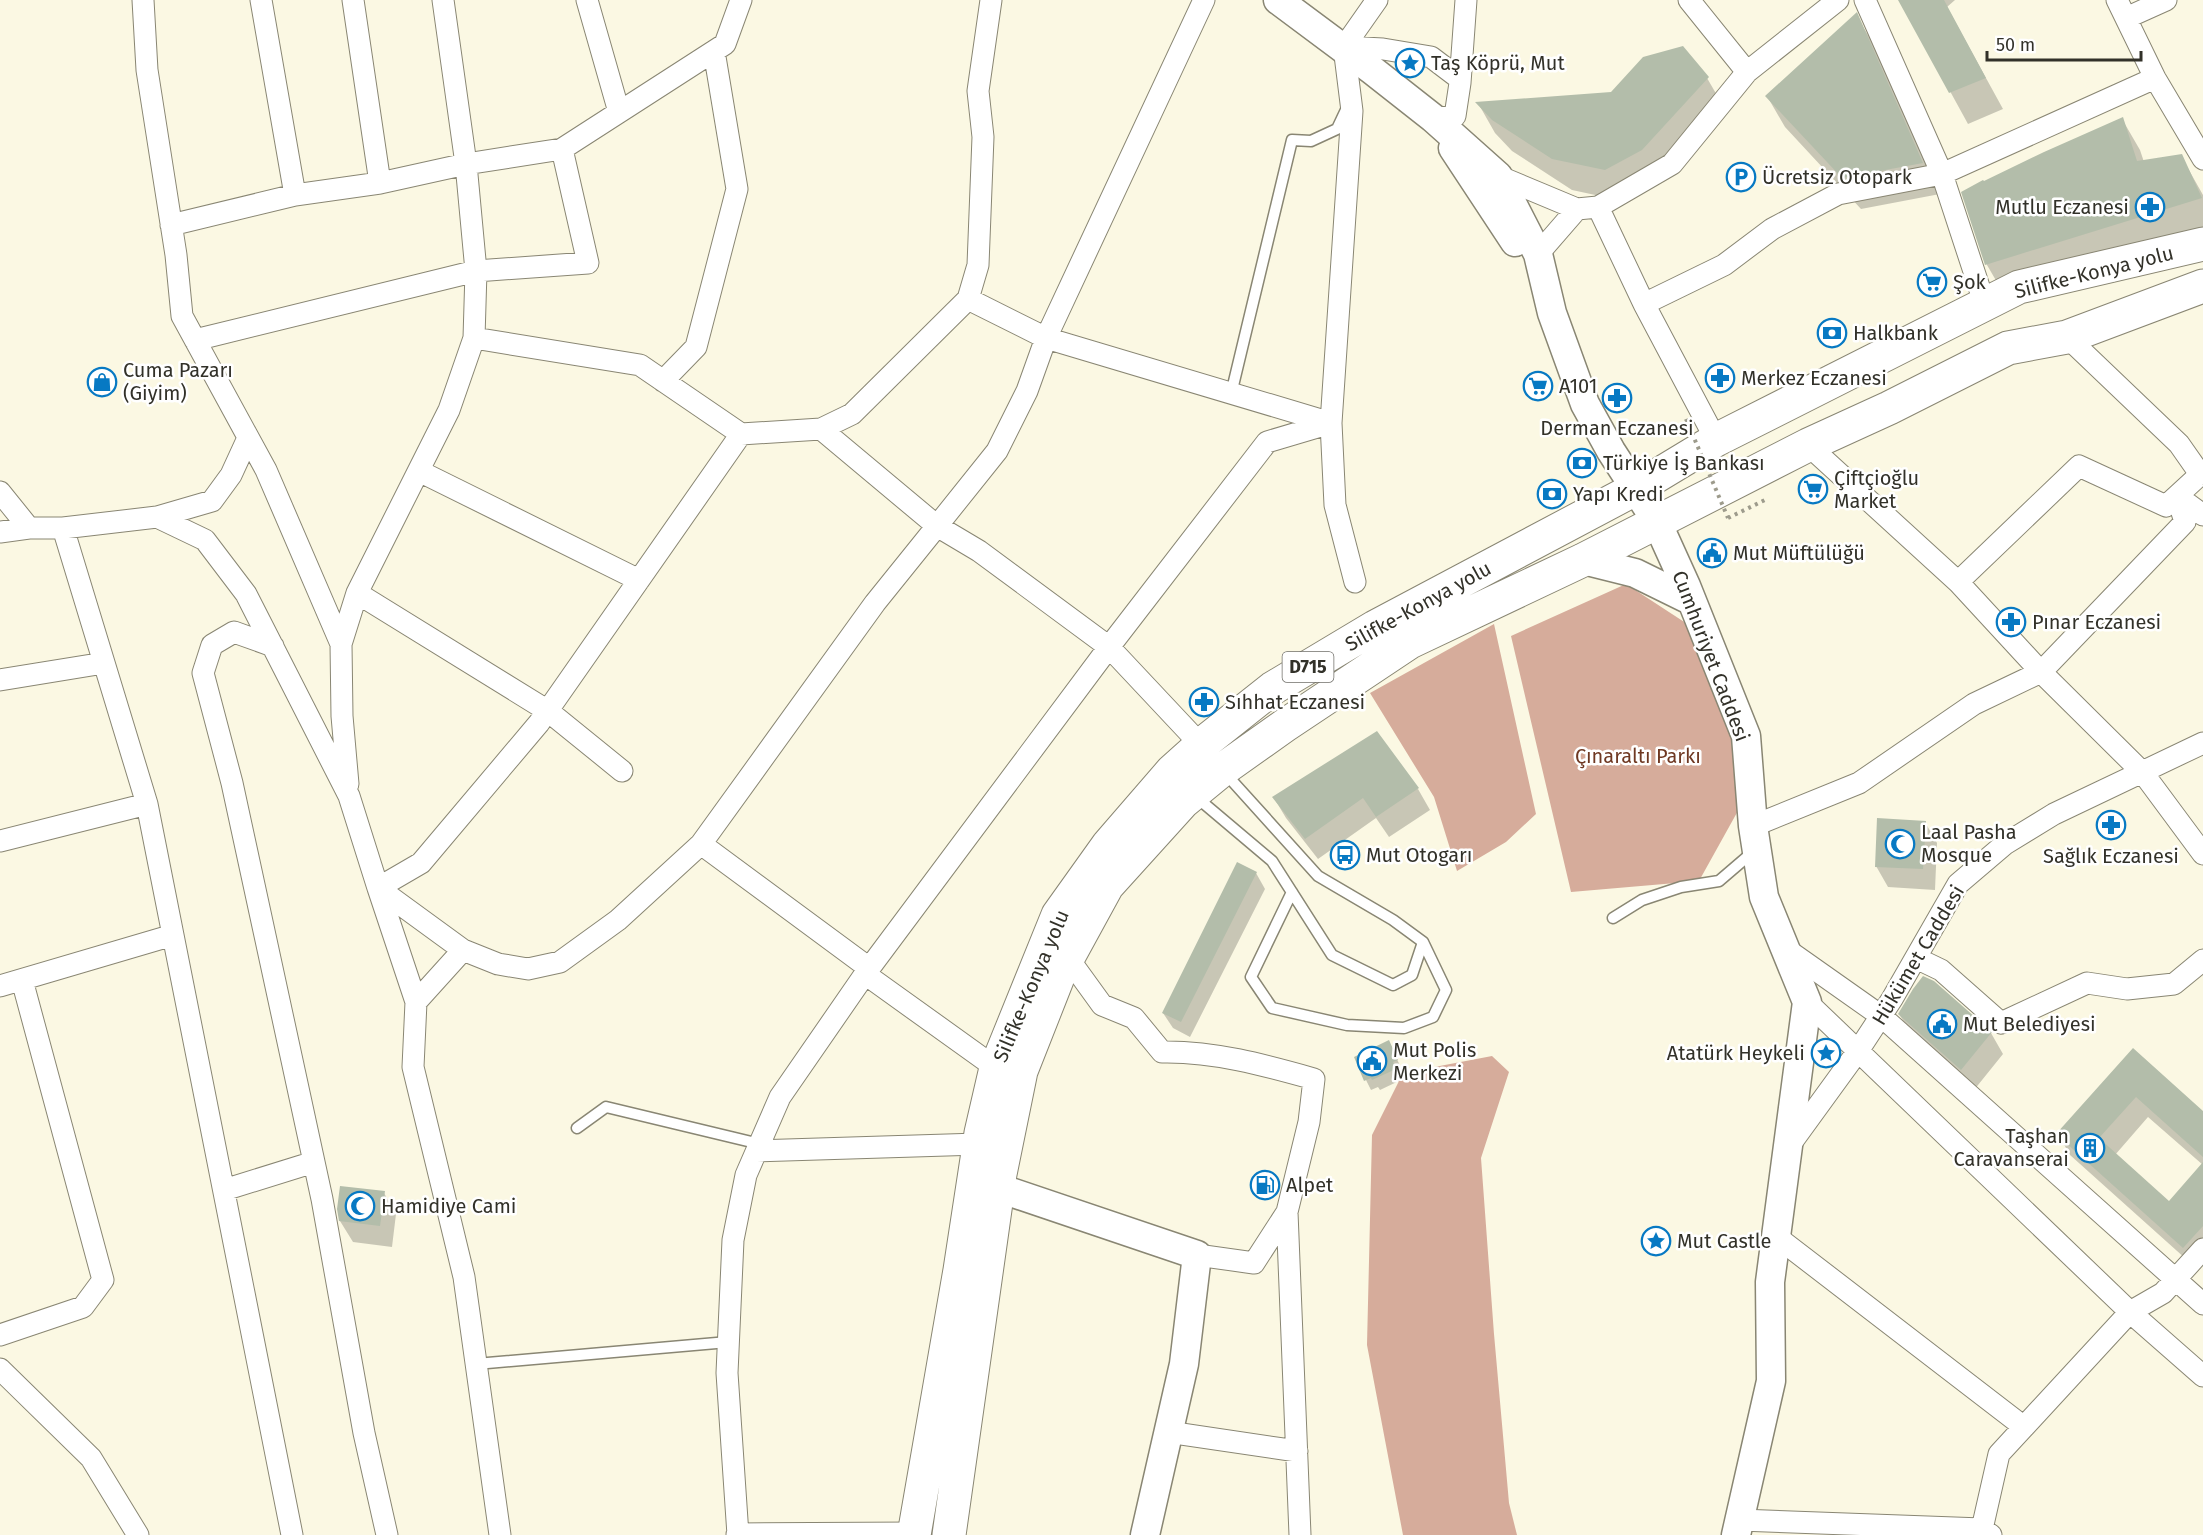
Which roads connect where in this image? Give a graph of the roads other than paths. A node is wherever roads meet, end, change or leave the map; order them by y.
1 (143, 0) edge
2 (261, 0) edge
3 (353, 0) edge
4 (443, 0) edge
5 (586, 0) edge
6 (741, 0) edge
7 (991, 0) edge
8 (1204, 0) edge
9 (1278, 0) edge
10 (1377, 0) edge
11 (1466, 0) edge
12 (1689, 0) edge
13 (1838, 0) edge
14 (1865, 0) edge
15 (2166, 0) edge
16 (2122, 9) edge
17 (1344, 47) junction
18 (714, 51) junction
19 (1378, 59) junction
20 (1747, 72) junction
21 (2155, 78) junction
22 (1460, 79) junction
23 (1351, 102) junction
24 (619, 112) junction
25 (1433, 118) junction
26 (562, 149) junction
27 (2203, 159) edge
28 (466, 165) junction
29 (1942, 174) junction
30 (1498, 176) junction
31 (380, 183) junction
32 (295, 195) junction
33 (1588, 208) junction
34 (171, 225) junction
35 (2203, 244) edge
36 (1538, 254) junction
37 (476, 272) junction
38 (2203, 286) edge
39 (968, 299) junction
40 (1644, 304) junction
41 (1985, 305) junction
42 (1552, 313) junction
43 (2067, 337) junction
44 (474, 338) junction
45 (1046, 338) junction
46 (195, 340) junction
47 (663, 381) junction
48 (1231, 393) junction
49 (1331, 423) junction
50 (821, 429) junction
51 (741, 434) junction
52 (248, 438) junction
53 (1716, 440) junction
54 (1808, 445) junction
55 (418, 471) junction
56 (2202, 473) edge
57 (1635, 489) junction
58 (0, 492) edge
59 (2177, 496) junction
60 (2203, 515) edge
61 (157, 517) junction
62 (1657, 522) junction
63 (937, 525) junction
64 (29, 528) junction
65 (63, 528) junction
66 (0, 532) edge
67 (1583, 560) junction
68 (639, 580) junction
69 (1355, 582) dead end
70 (1958, 582) junction
71 (357, 594) junction
72 (1692, 601) junction
73 (341, 644) junction
74 (273, 646) junction
75 (1109, 647) junction
76 (104, 663) junction
77 (2042, 672) junction
78 (0, 680) edge
79 (548, 711) junction
80 (2203, 742) edge
81 (1212, 757) junction
82 (622, 771) dead end
83 (2143, 773) junction
84 (1183, 783) junction
85 (350, 796) junction
86 (147, 804) junction
87 (1755, 837) junction
88 (0, 841) edge
89 (701, 844) junction
90 (2203, 854) edge
91 (378, 888) junction
92 (1292, 892) junction
93 (1613, 918) dead end
94 (173, 935) junction
95 (1423, 942) junction
96 (1786, 949) junction
97 (463, 950) junction
98 (1068, 958) junction
99 (1916, 958) junction
100 (2203, 960) edge
101 (867, 971) junction
102 (22, 980) junction
103 (0, 986) edge
104 (416, 1002) junction
105 (1808, 1002) junction
106 (1881, 1016) junction
107 (1858, 1052) junction
108 (996, 1068) junction
109 (577, 1128) dead end
110 (979, 1144) junction
111 (758, 1147) junction
112 (1787, 1149) junction
113 (314, 1162) junction
114 (986, 1184) junction
115 (224, 1190) junction
116 (1287, 1212) junction
117 (1777, 1237) junction
118 (2203, 1248) edge
119 (1197, 1255) junction
120 (2175, 1279) junction
121 (2203, 1304) edge
122 (2130, 1312) junction
123 (0, 1335) edge
124 (728, 1342) junction
125 (476, 1364) junction
126 (0, 1369) edge
127 (2203, 1376) edge
128 (2024, 1428) junction
129 (1168, 1432) junction
130 (1297, 1451) junction
131 (1737, 1528) edge
132 (1987, 1532) edge
133 (738, 1534) edge
134 (914, 1534) edge
135 (138, 1535) edge
136 (292, 1535) edge
137 (387, 1535) edge
138 (500, 1535) edge
139 (949, 1535) edge
140 (1145, 1535) edge
141 (1299, 1535) edge

1 - 34 street
2 - 32 street
3 - 31 street
4 - 28 street
5 - 24 street
6 - 18 street
7 - 39 street
8 - 45 street
9 - 17 street
10 - 17 street
11 - 22 street
12 - 20 street
13 - 20 street
14 - 29 street
15 - 16 street
16 - 21 street
17 - 19 street
17 - 23 street
18 - 24 street
18 - 47 street
19 - 22 street
19 - 25 street
20 - 33 street
21 - 27 street
21 - 29 street
22 - 25 street
23 - 48 lane
23 - 49 street
24 - 26 street
25 - 30 street
25 - 42 street
26 - 28 street
26 - 37 street
28 - 31 street
28 - 37 street
29 - 40 street
29 - 41 street
30 - 33 street
30 - 36 street
31 - 32 street
32 - 34 street
33 - 36 street
33 - 40 street
34 - 46 street
35 - 41 highway, Silifke-Konya yolu / D715
36 - 42 street
37 - 44 street
37 - 46 street
38 - 43 highway, Silifke-Konya yolu / D715
39 - 45 street
39 - 50 street
40 - 53 street
41 - 53 highway, Silifke-Konya yolu / D715
42 - 57 street, Cumhuriyet Caddesi
43 - 54 highway, Silifke-Konya yolu / D715
43 - 56 street
44 - 47 street
44 - 55 street
45 - 48 street
45 - 63 street
46 - 52 street
47 - 51 street
48 - 49 street
49 - 69 street
49 - 75 street
50 - 51 street
50 - 63 street
51 - 68 street
52 - 61 street
52 - 73 street
53 - 57 highway, Silifke-Konya yolu / D715
54 - 62 highway, Silifke-Konya yolu / D715
54 - 70 street
55 - 68 street
55 - 71 street
56 - 59 street
57 - 62 street, Cumhuriyet Caddesi
57 - 81 highway, Silifke-Konya yolu / D715
58 - 64 street
59 - 60 street
59 - 70 street
59 - 77 street
61 - 65 street
61 - 74 street
62 - 67 highway, Silifke-Konya yolu / D715
62 - 72 street, Cumhuriyet Caddesi
63 - 75 street
63 - 89 street
64 - 65 street
64 - 66 street
65 - 76 street
67 - 72 street
67 - 81 highway, Silifke-Konya yolu / D715
68 - 79 street
70 - 77 street
71 - 73 street
71 - 79 street
72 - 87 street, Cumhuriyet Caddesi
73 - 85 street
74 - 85 street
74 - 113 street
75 - 81 street
75 - 101 street
76 - 78 street
76 - 86 street
77 - 83 street
77 - 87 street
79 - 82 street
79 - 91 street
80 - 83 street, Hükümet Caddesi
81 - 84 highway, Silifke-Konya yolu / D715
81 - 95 lane
83 - 90 street
83 - 99 street, Hükümet Caddesi
84 - 92 lane
84 - 98 highway, Silifke-Konya yolu / D715
84 - 108 highway, Silifke-Konya yolu / D715
85 - 91 street
86 - 88 street
86 - 94 street
87 - 93 lane
87 - 96 street, Cumhuriyet Caddesi
89 - 97 street
89 - 101 street
91 - 97 street
91 - 104 street
92 - 95 lane
92 - 95 lane
94 - 102 street
94 - 115 street
96 - 105 street, Cumhuriyet Caddesi
96 - 106 street
97 - 104 street
98 - 114 highway, Silifke-Konya yolu / D715
98 - 116 street
99 - 100 street
99 - 106 street, Hükümet Caddesi
101 - 108 street
101 - 111 street
102 - 103 street
102 - 123 street
104 - 125 street
105 - 107 street
105 - 112 street
106 - 107 street, Hükümet Caddesi
106 - 120 street
107 - 112 street, Hükümet Caddesi
107 - 122 street
108 - 110 highway, Silifke-Konya yolu / D715
109 - 111 lane
110 - 111 street
110 - 114 highway, Silifke-Konya yolu / D715
111 - 124 street
112 - 117 street
113 - 115 street
113 - 137 street
114 - 119 street
114 - 134 highway, Silifke-Konya yolu / D715
114 - 139 highway, Silifke-Konya yolu / D715
115 - 136 street
116 - 119 street
116 - 130 street
117 - 128 street
117 - 131 street
118 - 120 street
119 - 129 street
120 - 121 street
120 - 122 street
122 - 127 street
122 - 128 street
124 - 125 lane
124 - 133 street
125 - 138 street
126 - 135 street
128 - 132 street
129 - 130 street
129 - 140 street
130 - 141 street
131 - 132 street
133 - 134 street

